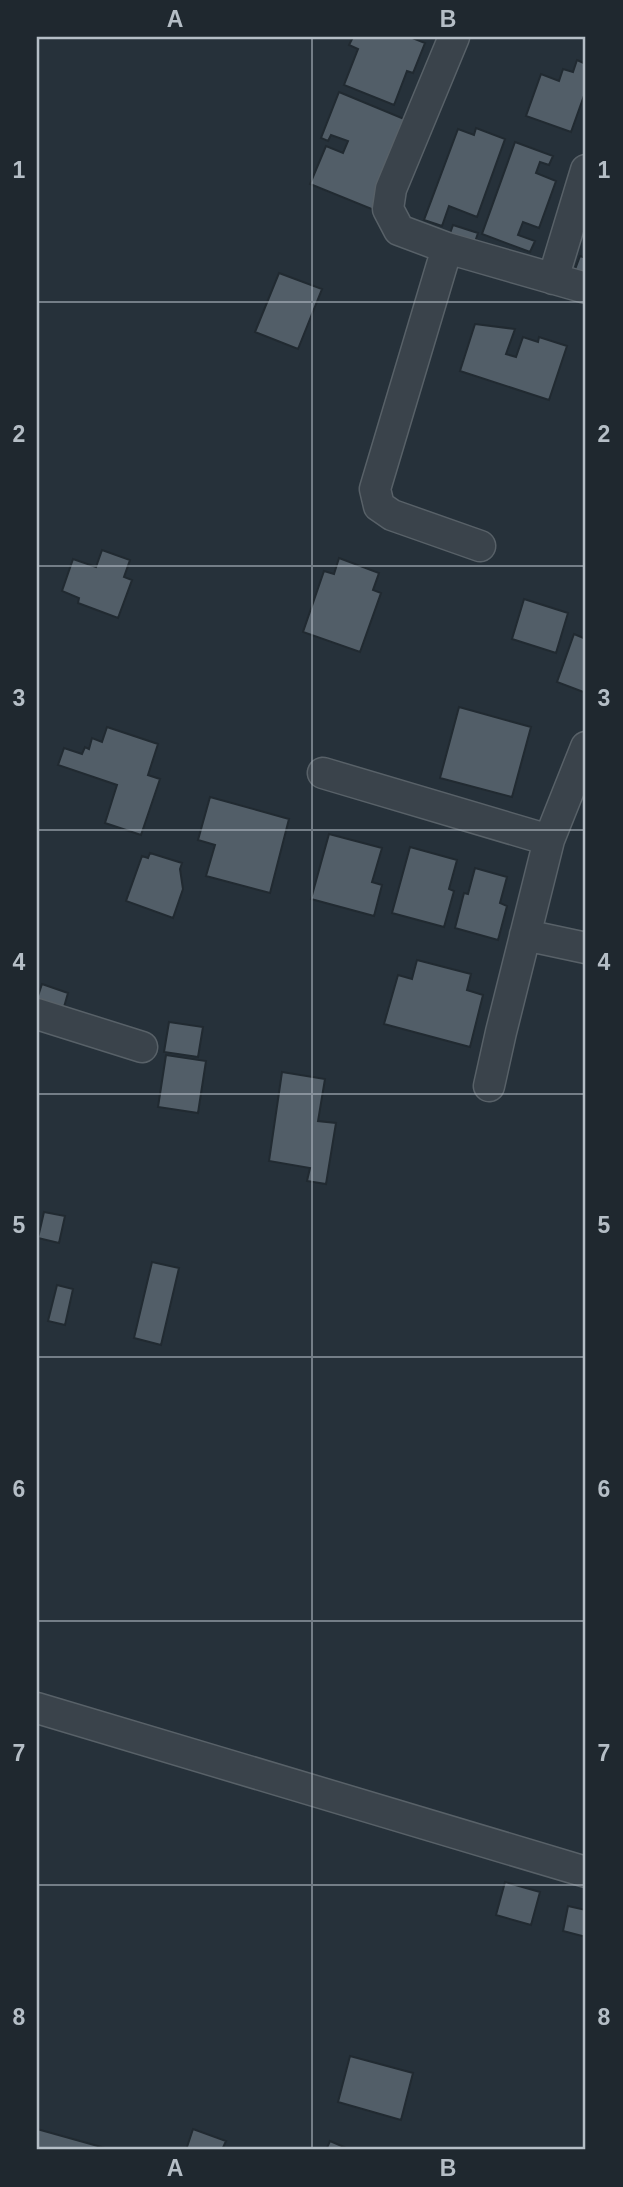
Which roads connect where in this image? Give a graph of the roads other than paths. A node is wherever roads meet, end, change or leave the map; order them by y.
1 (454, 37) edge
2 (586, 170) edge
3 (447, 248) junction
4 (553, 279) junction
5 (586, 288) edge
6 (480, 546) dead end
7 (586, 747) edge
8 (323, 774) dead end
9 (549, 840) junction
10 (525, 934) junction
11 (586, 948) edge
12 (37, 1014) edge
13 (142, 1046) dead end
14 (489, 1086) dead end
15 (37, 1708) edge
16 (586, 1872) edge

1 - 3 street
2 - 4 street
3 - 4 street
3 - 6 street
4 - 5 street
7 - 9 street
8 - 9 street
9 - 10 street
10 - 11 street
10 - 14 street
12 - 13 street
15 - 16 street

